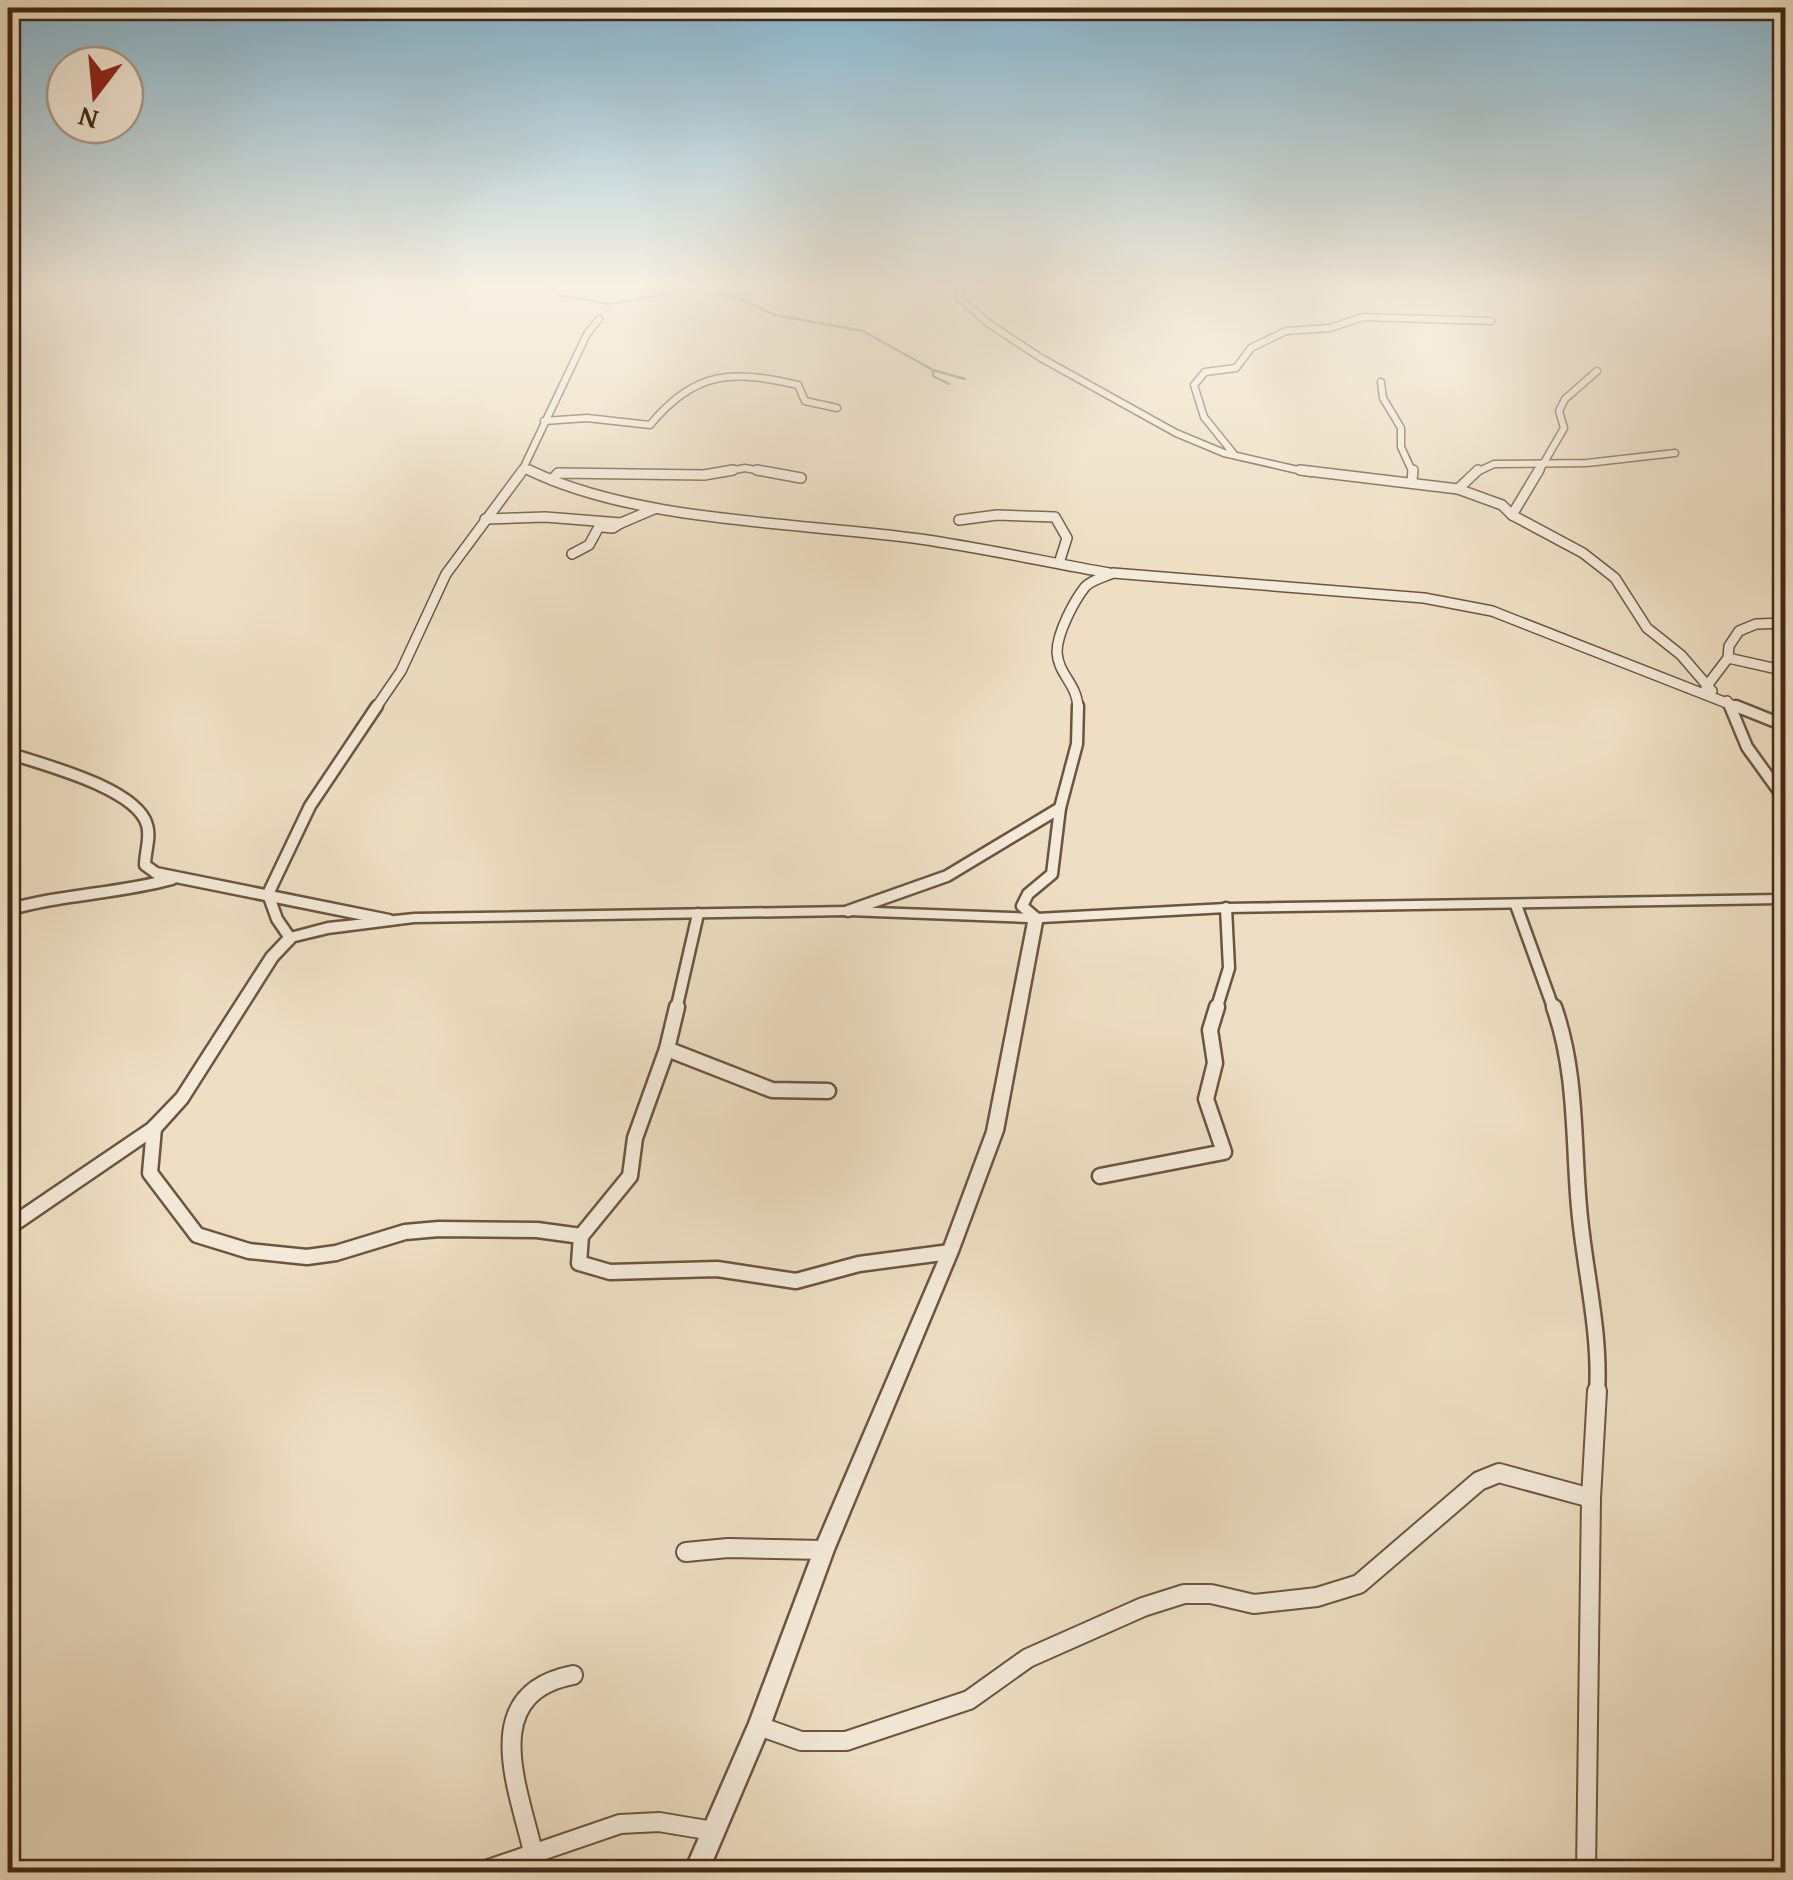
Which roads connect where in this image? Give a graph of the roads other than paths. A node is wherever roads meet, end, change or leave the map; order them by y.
1 (567, 374) edge
2 (1071, 374) edge
3 (1204, 374) edge
4 (1594, 374) edge
5 (1380, 382) dead end
6 (837, 408) dead end
7 (544, 420) junction
8 (1675, 454) dead end
9 (1236, 456) junction
10 (1544, 464) junction
11 (525, 468) junction
12 (646, 475) junction
13 (555, 476) junction
14 (801, 478) dead end
15 (1412, 481) junction
16 (642, 484) dead end
17 (1458, 489) junction
18 (672, 507) junction
19 (1512, 514) junction
20 (959, 520) dead end
21 (482, 522) junction
22 (601, 525) junction
23 (572, 554) dead end
24 (1060, 563) junction
25 (1113, 574) junction
26 (1786, 624) edge
27 (1728, 658) junction
28 (1786, 671) edge
29 (1706, 686) junction
30 (1726, 699) junction
31 (1786, 726) edge
32 (8, 753) edge
33 (1786, 801) edge
34 (1060, 808) junction
35 (172, 879) junction
36 (268, 894) junction
37 (1786, 899) edge
38 (1516, 905) junction
39 (1226, 908) junction
40 (8, 910) edge
41 (848, 911) junction
42 (698, 914) junction
43 (1036, 918) junction
44 (390, 920) junction
45 (290, 938) junction
46 (666, 1050) junction
47 (828, 1091) dead end
48 (154, 1128) junction
49 (1100, 1176) dead end
50 (8, 1227) edge
51 (581, 1236) junction
52 (950, 1252) junction
53 (1591, 1498) junction
54 (824, 1550) junction
55 (686, 1552) dead end
56 (572, 1674) dead end
57 (760, 1726) junction
58 (714, 1830) junction
59 (534, 1856) junction
60 (480, 1872) edge
61 (696, 1872) edge
62 (1586, 1872) edge

1 - 7 street
2 - 9 street
3 - 9 street
4 - 10 street
5 - 15 street
6 - 7 street
7 - 11 street
8 - 10 street
9 - 15 street
10 - 17 street
10 - 19 street
11 - 13 street
11 - 21 street
12 - 13 street
12 - 14 street
12 - 16 street
13 - 18 street
15 - 17 street
17 - 19 street
18 - 22 street
18 - 24 street
19 - 29 street
20 - 24 street
21 - 22 street
21 - 36 street
22 - 23 street
24 - 25 street
25 - 30 street
25 - 34 street
26 - 27 street
27 - 28 street
27 - 29 street
29 - 30 street
30 - 31 street
30 - 33 street
32 - 35 street
34 - 41 street
34 - 43 street
35 - 36 street
35 - 40 street
36 - 44 street
36 - 45 street
37 - 38 street
38 - 39 street
38 - 53 street
39 - 43 street
39 - 49 street
41 - 42 street
41 - 43 street
42 - 44 street
42 - 46 street
43 - 52 street
44 - 45 street
45 - 48 street
46 - 47 street
46 - 51 street
48 - 50 street
48 - 51 street
51 - 52 street
52 - 54 street
53 - 57 street
53 - 62 street
54 - 55 street
54 - 57 street
56 - 59 street
57 - 58 street
58 - 59 street
58 - 61 street
59 - 60 street

